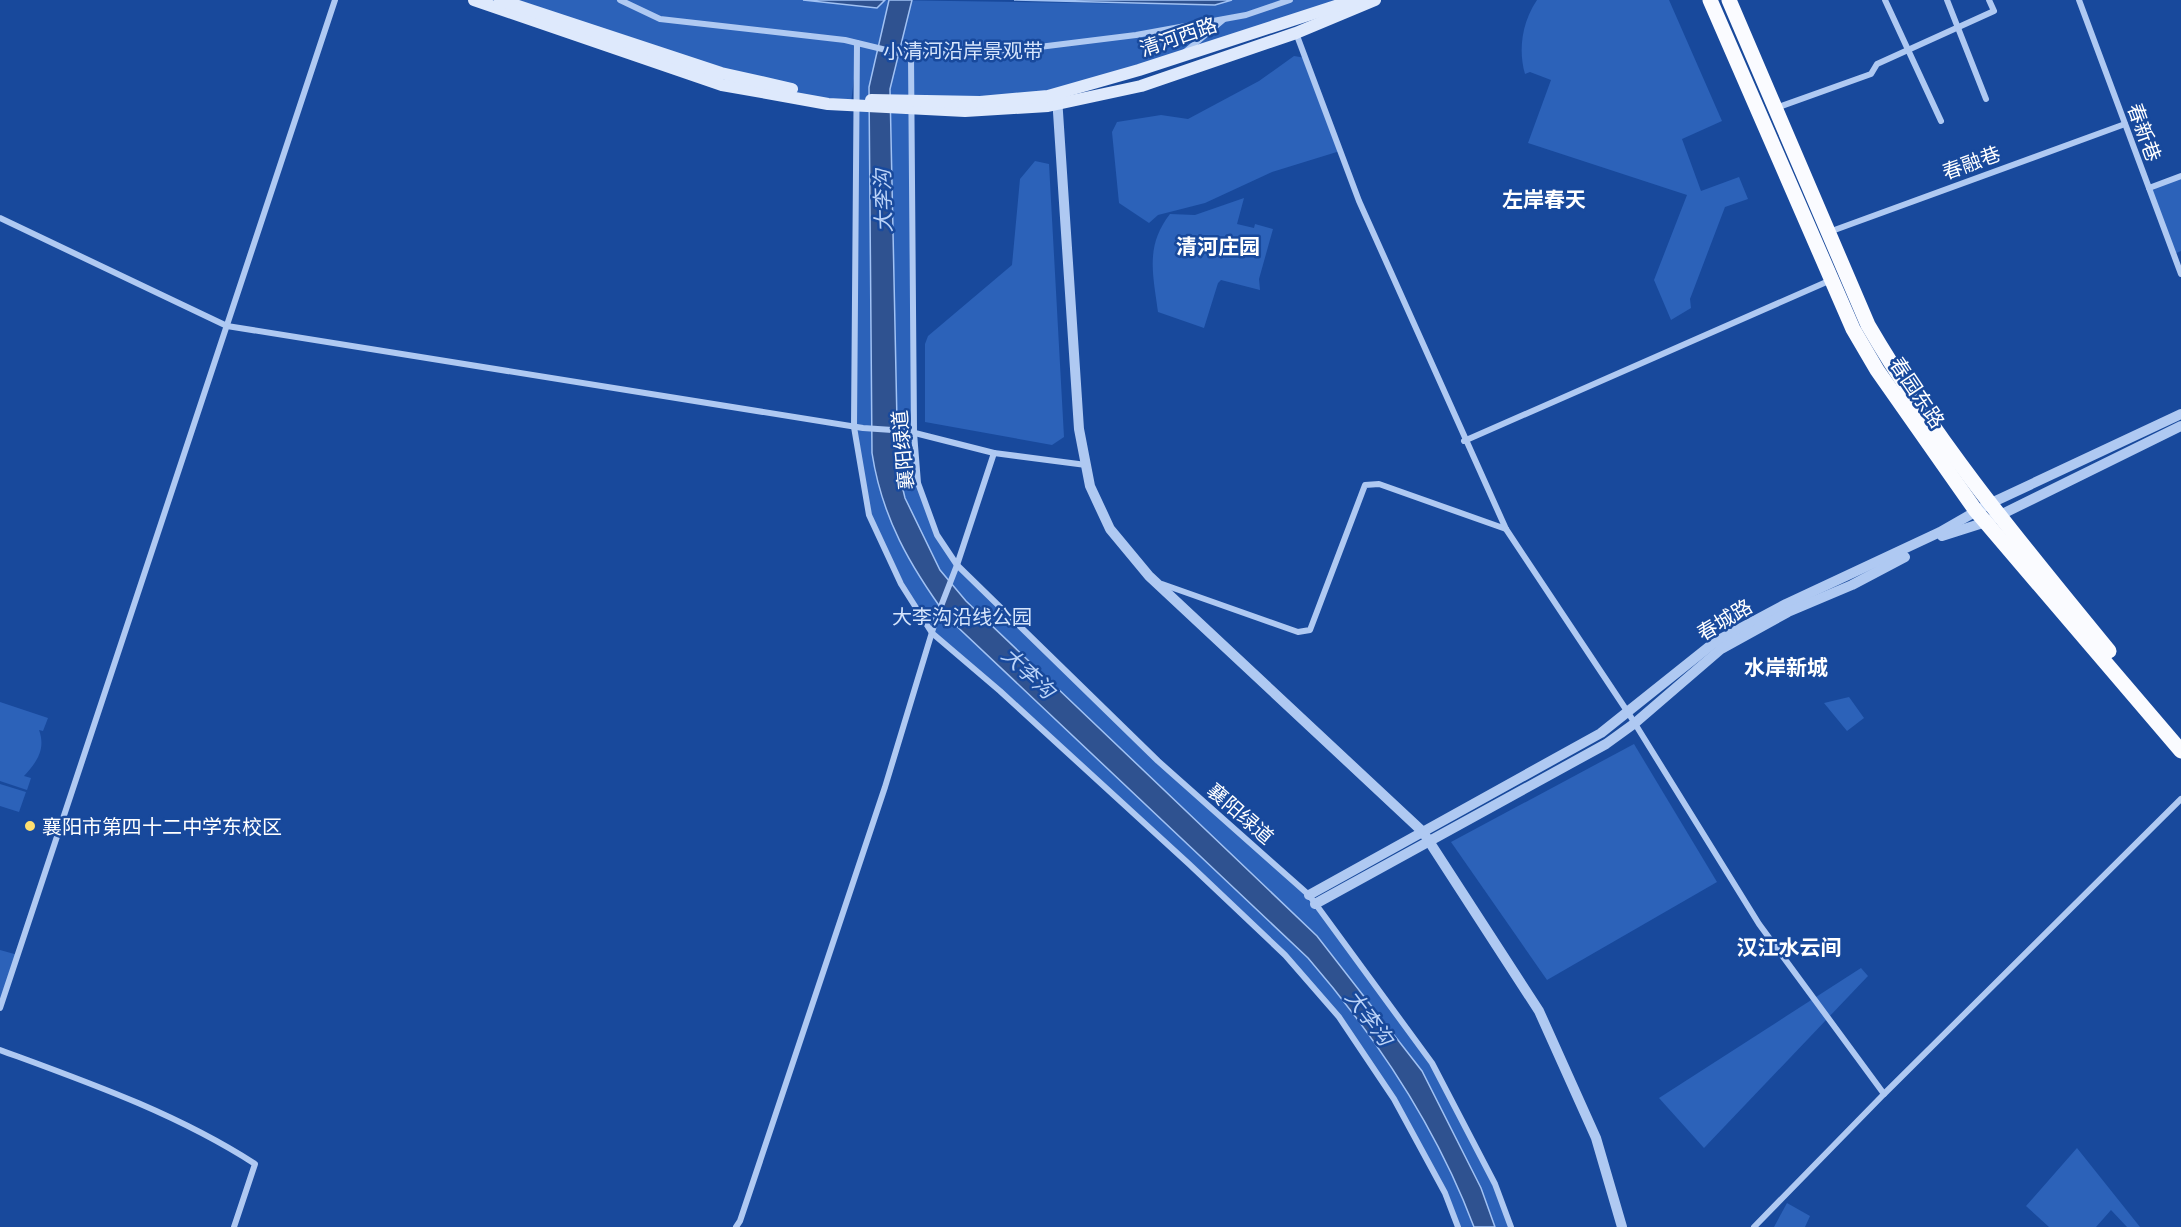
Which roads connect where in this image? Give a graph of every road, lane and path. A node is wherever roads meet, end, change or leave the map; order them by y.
1 (335, 0) edge
2 (474, 0) edge
3 (500, 0) edge
4 (620, 0) edge
5 (1290, 0) edge
6 (1354, 0) edge
7 (1375, 0) edge
8 (1710, 0) edge
9 (1729, 0) edge
10 (1885, 0) edge
11 (1947, 0) edge
12 (1989, 0) edge
13 (2079, 0) edge
14 (1224, 20) junction
15 (1959, 27) junction
16 (1296, 33) junction
17 (859, 43) junction
18 (1906, 51) junction
19 (911, 56) junction
20 (1179, 57) junction
21 (1054, 98) junction
22 (1986, 99) dead end
23 (860, 103) junction
24 (909, 105) junction
25 (1776, 108) junction
26 (1941, 122) dead end
27 (2125, 124) junction
28 (2181, 176) edge
29 (2149, 189) junction
30 (0, 218) edge
31 (1828, 232) junction
32 (2181, 274) edge
33 (1831, 280) junction
34 (227, 326) junction
35 (2181, 414) edge
36 (2181, 426) edge
37 (854, 427) junction
38 (910, 432) junction
39 (1464, 441) junction
40 (994, 453) junction
41 (1086, 465) junction
42 (1987, 513) junction
43 (1506, 529) junction
44 (957, 565) junction
45 (1154, 581) junction
46 (932, 633) junction
47 (1632, 719) junction
48 (2181, 739) edge
49 (2181, 751) edge
50 (2181, 799) edge
51 (1426, 837) junction
52 (1312, 899) junction
53 (0, 1008) edge
54 (0, 1050) edge
55 (1884, 1094) junction
56 (234, 1227) edge
57 (736, 1227) edge
58 (1458, 1227) edge
59 (1511, 1227) edge
60 (1622, 1227) edge
61 (1754, 1227) edge

1 - 34 street
2 - 23 main road
3 - 23 main road
4 - 17 street
5 - 14 street
6 - 20 main road, 清河西路
7 - 16 main road
8 - 33 main road, 春园东路
9 - 25 main road, 春园东路
10 - 18 street
11 - 15 street
12 - 15 street
13 - 27 street, 春新巷
14 - 19 street
14 - 20 street
15 - 18 street
15 - 22 street
16 - 21 main road
16 - 39 street
17 - 19 street
17 - 23 street
18 - 25 street
18 - 26 street
19 - 24 street, 襄阳绿道
20 - 21 main road, 清河西路
21 - 24 main road
21 - 41 street
23 - 24 main road
23 - 37 street
24 - 38 street, 襄阳绿道
25 - 31 main road, 春园东路
27 - 29 street, 春新巷
27 - 31 street, 春融巷
28 - 29 street
29 - 32 street, 春新巷
30 - 34 street
31 - 42 main road, 春园东路
33 - 39 street
33 - 42 main road, 春园东路
34 - 37 street
34 - 53 street
35 - 42 street, 春城路
36 - 42 street, 春城路
37 - 38 street
37 - 46 street
38 - 40 street
38 - 44 street, 襄阳绿道
39 - 43 street
40 - 41 street
40 - 44 street
41 - 45 street
42 - 47 street, 春城路
42 - 48 main road, 春园东路
42 - 49 main road, 春园东路
43 - 45 street
43 - 47 street
44 - 46 street
44 - 52 street, 襄阳绿道
45 - 51 street
46 - 57 street
46 - 58 street
47 - 51 street, 春城路
47 - 55 street
50 - 55 street
51 - 52 street, 春城路
51 - 60 street
52 - 59 street, 襄阳绿道
54 - 56 street
55 - 61 street

